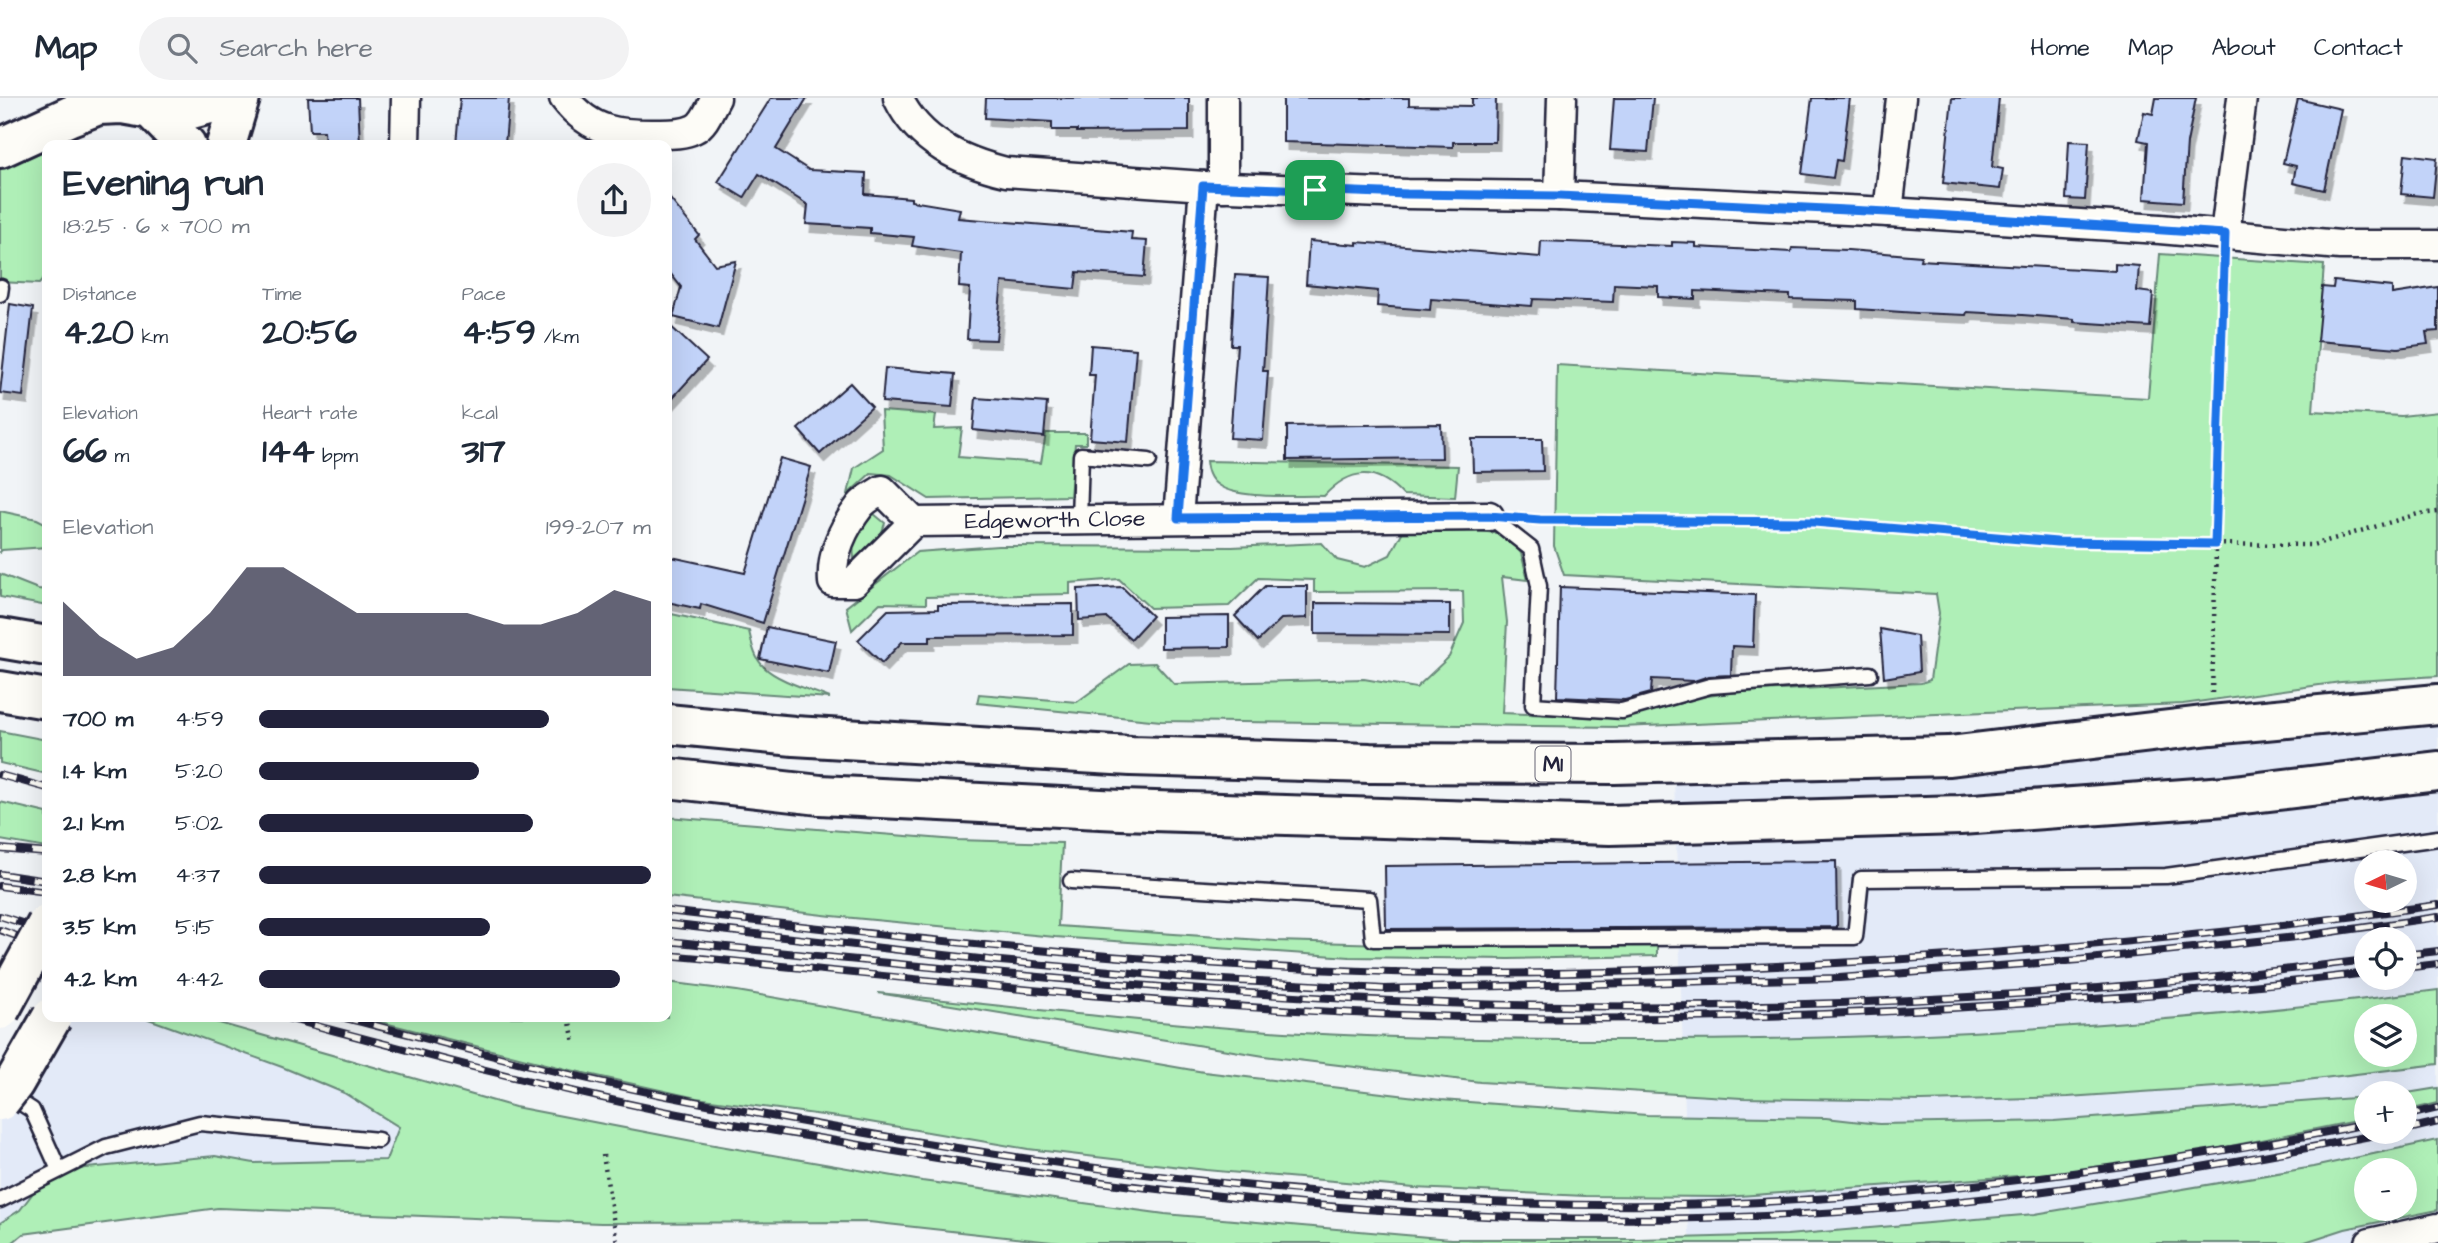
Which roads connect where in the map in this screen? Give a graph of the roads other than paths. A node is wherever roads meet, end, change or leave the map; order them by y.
1 (406, 98) edge
2 (564, 98) edge
3 (716, 98) edge
4 (898, 98) edge
5 (1223, 98) edge
6 (1562, 98) edge
7 (1901, 98) edge
8 (2242, 98) edge
9 (223, 100) edge
10 (151, 109) junction
11 (181, 140) edge
12 (205, 140) edge
13 (226, 140) edge
14 (405, 140) edge
15 (0, 148) edge
16 (1213, 186) junction
17 (1559, 196) junction
18 (1888, 212) junction
19 (2225, 234) junction
20 (2438, 245) edge
21 (1, 287) edge
22 (0, 294) edge
23 (1149, 461) dead end
24 (1489, 516) joint
25 (1178, 518) junction
26 (1079, 520) junction
27 (914, 523) dead end
28 (0, 638) edge
29 (42, 645) edge
30 (1870, 674) dead end
31 (0, 691) edge
32 (42, 698) edge
33 (2438, 704) edge
34 (672, 724) edge
35 (2438, 771) edge
36 (672, 779) edge
37 (2438, 838) edge
38 (1071, 881) dead end
39 (42, 933) edge
40 (0, 1010) edge
41 (49, 1022) edge
42 (0, 1089) edge
43 (0, 1101) edge
44 (378, 1140) dead end
45 (59, 1170) junction
46 (0, 1200) edge
47 (2438, 1228) edge
48 (2370, 1243) edge

1 - 14 street
2 - 3 street
4 - 16 street
5 - 16 street
6 - 17 street
7 - 18 street
8 - 19 street
9 - 10 main road
9 - 12 main road
9 - 13 main road
10 - 11 main road
10 - 15 main road
16 - 17 street
16 - 25 street
17 - 18 street
18 - 19 street
19 - 20 street
21 - 22 lane
23 - 26 lane
24 - 25 street, Edgeworth Close
24 - 30 lane
25 - 26 street, Edgeworth Close
26 - 27 street, Edgeworth Close
28 - 29 main road
31 - 32 main road
33 - 34 main road, M1
35 - 36 main road
37 - 38 lane
39 - 40 main road, bridge
41 - 43 main road, bridge
42 - 45 lane
44 - 45 lane
45 - 46 lane
47 - 48 street

